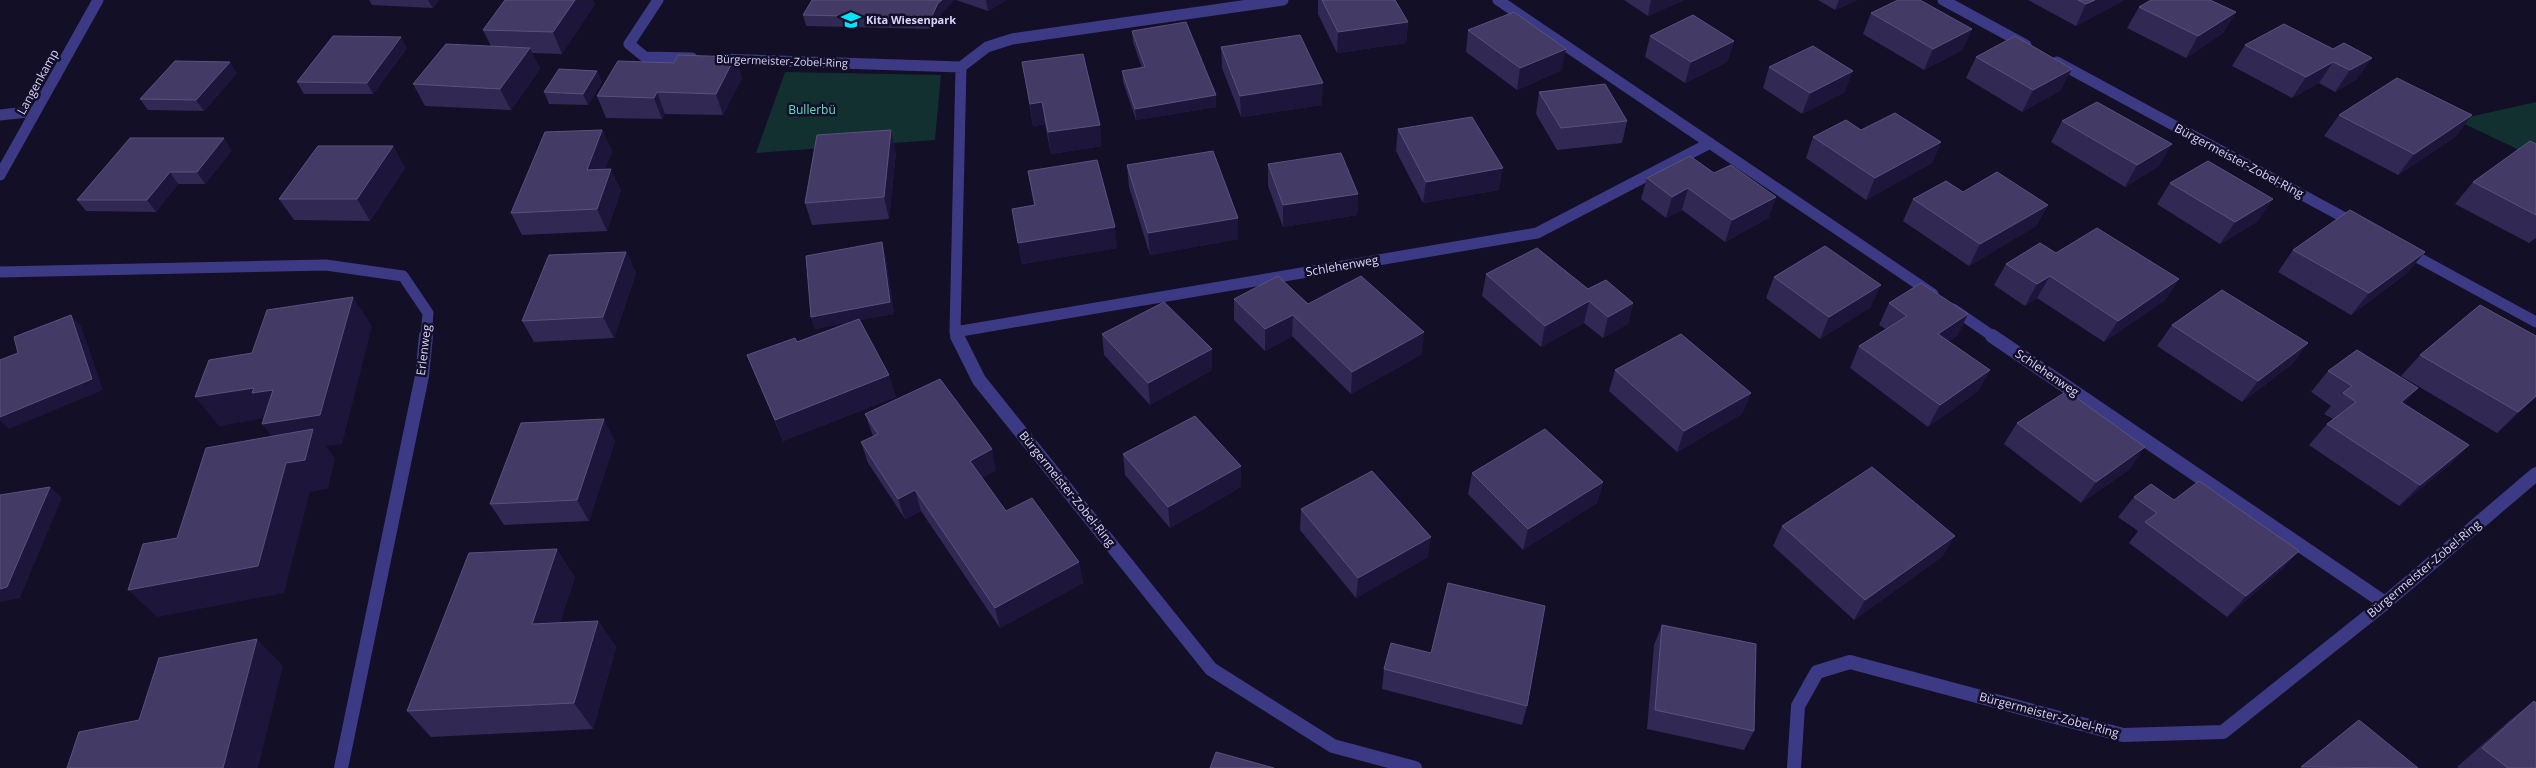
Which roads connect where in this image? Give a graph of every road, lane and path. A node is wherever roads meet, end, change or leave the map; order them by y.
1 (98, 0) edge
2 (658, 0) edge
3 (1283, 0) edge
4 (1498, 0) edge
5 (1943, 0) edge
6 (961, 67) junction
7 (36, 111) junction
8 (0, 115) edge
9 (1710, 143) junction
10 (0, 175) edge
11 (2370, 232) edge
12 (2396, 246) edge
13 (0, 272) edge
14 (2536, 322) edge
15 (955, 332) junction
16 (2536, 474) edge
17 (2385, 603) junction
18 (341, 768) edge
19 (1415, 768) edge
20 (1794, 768) edge

1 - 7 street, Langenkamp
2 - 6 street, Bürgermeister-Zobel-Ring
3 - 6 street
4 - 9 street, Schlehenweg
5 - 11 street, Bürgermeister-Zobel-Ring
6 - 15 street, Bürgermeister-Zobel-Ring
7 - 8 street
7 - 10 street, Langenkamp
9 - 15 street, Schlehenweg
9 - 17 street, Schlehenweg
12 - 14 street
13 - 18 street, Erlenweg
15 - 19 street, Bürgermeister-Zobel-Ring
16 - 17 street, Bürgermeister-Zobel-Ring
17 - 20 street, Bürgermeister-Zobel-Ring

